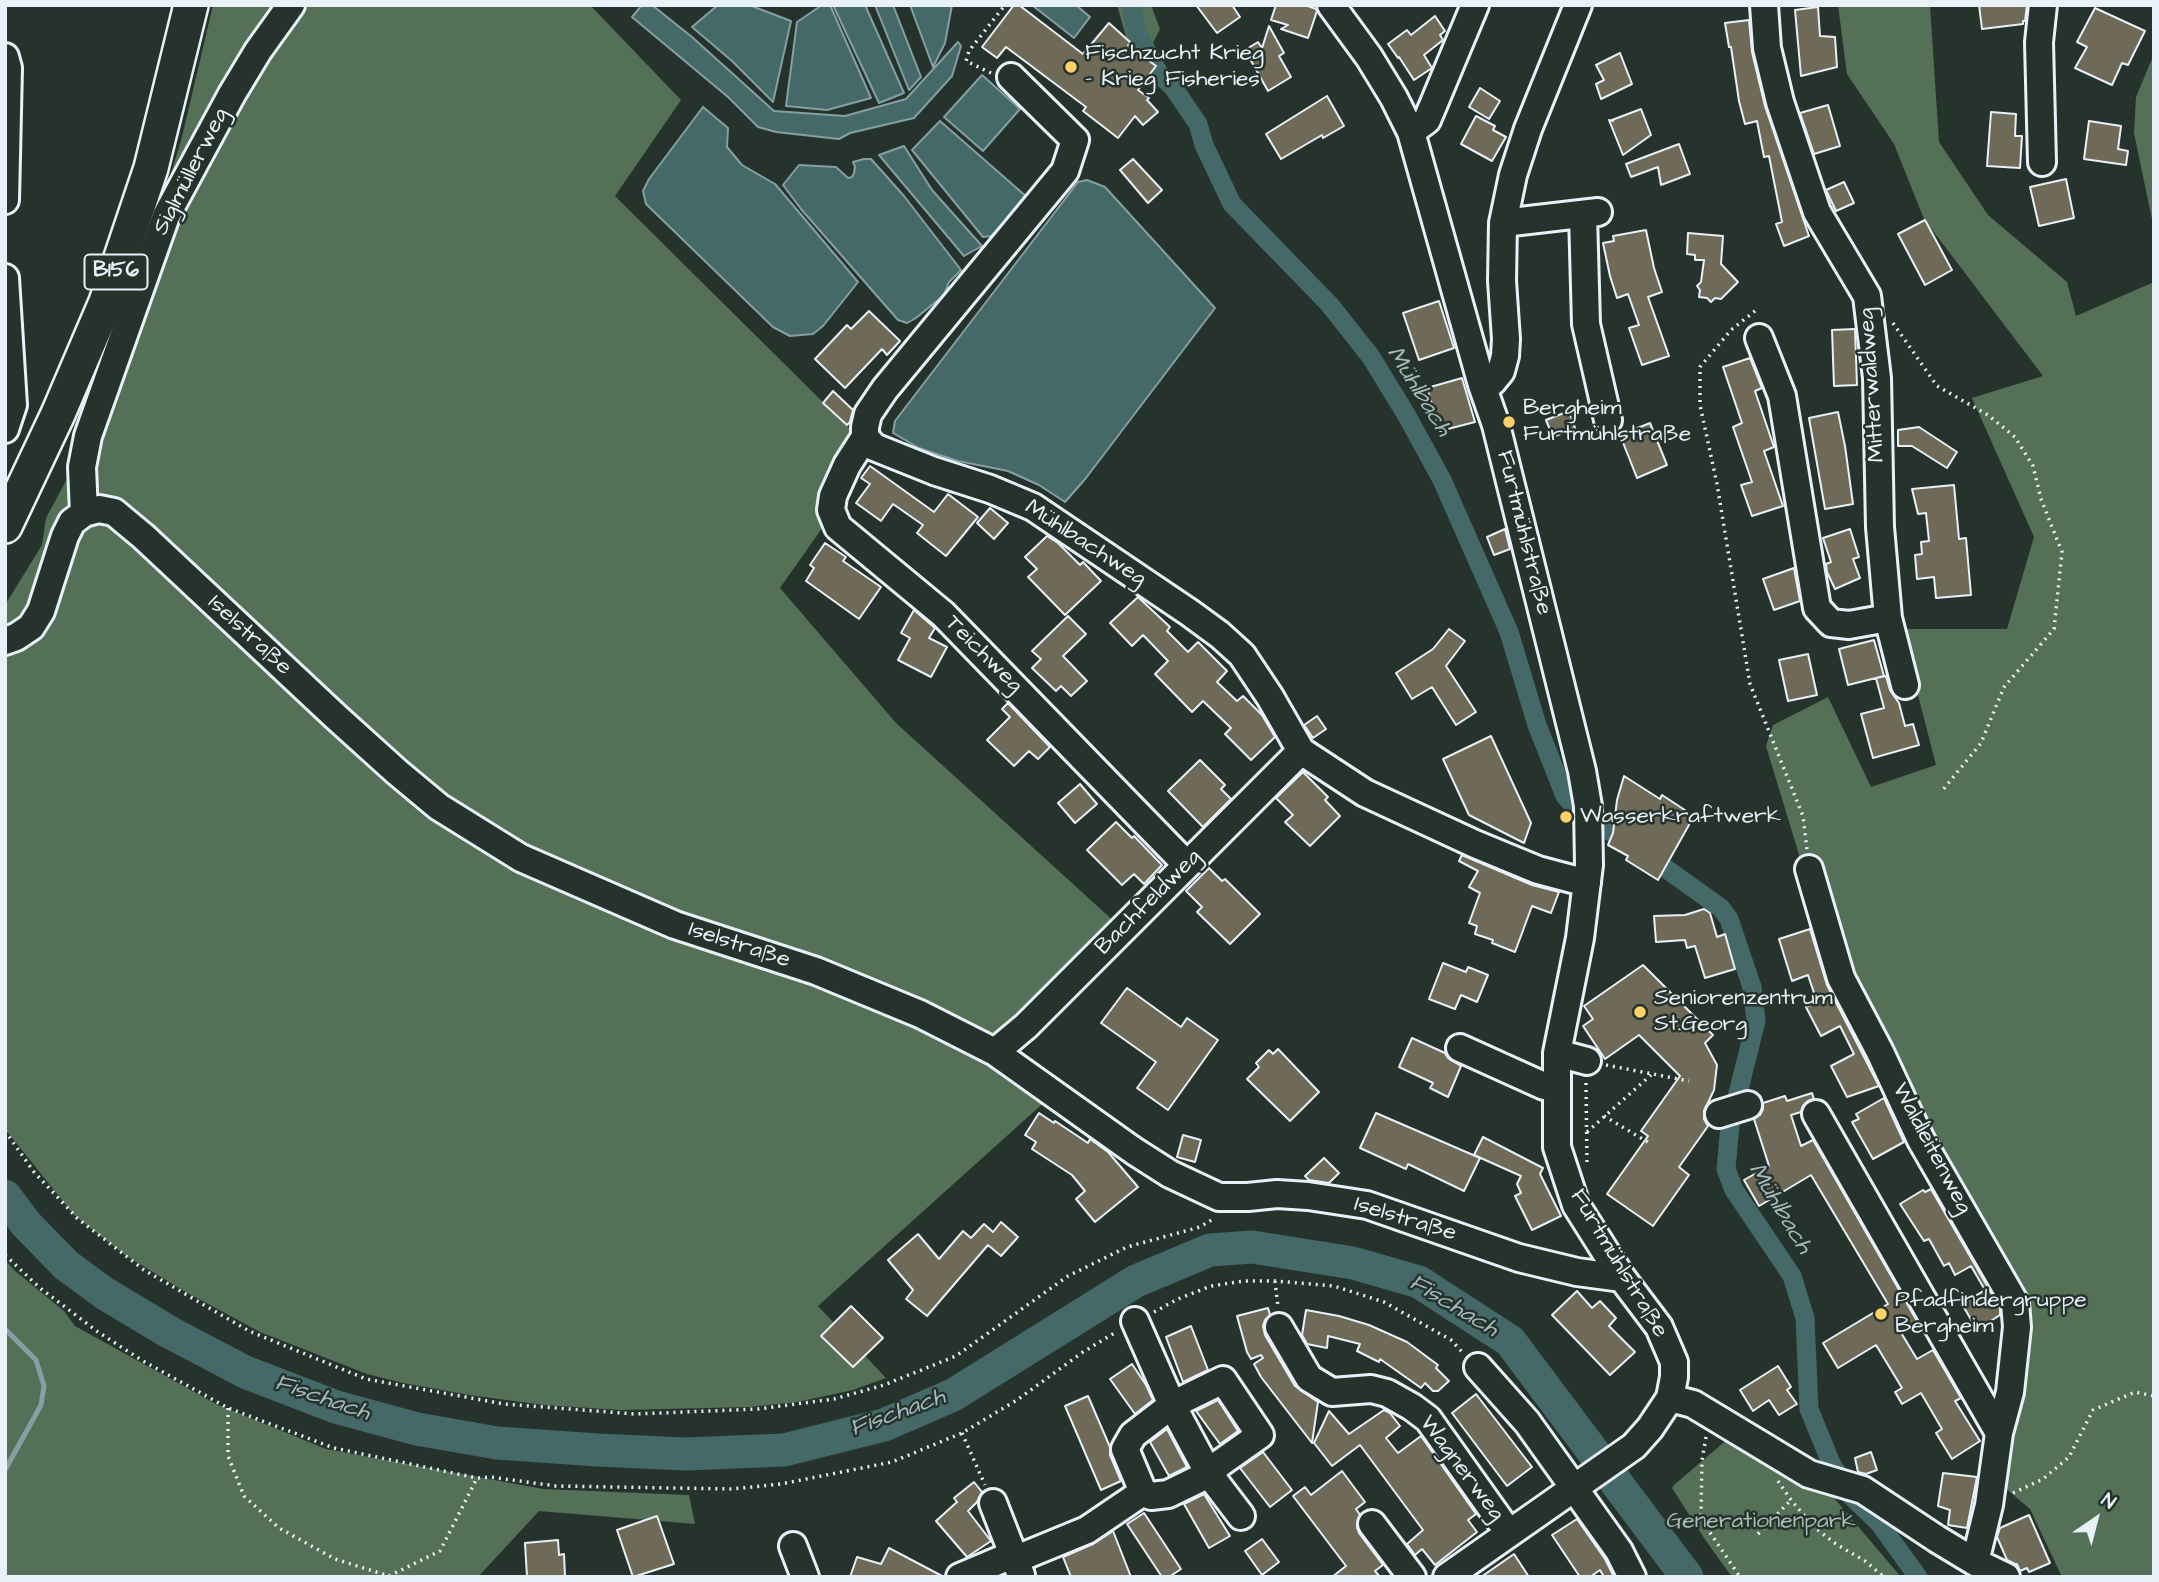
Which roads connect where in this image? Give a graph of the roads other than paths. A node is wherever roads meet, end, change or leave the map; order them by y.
1 (191, 5) edge
2 (291, 5) edge
3 (1331, 5) edge
4 (1475, 5) edge
5 (1578, 5) edge
6 (1763, 5) edge
7 (2042, 5) edge
8 (5, 57) edge
9 (1011, 77) road end
10 (1411, 132) junction
11 (2042, 162) dead end
12 (5, 200) edge
13 (1503, 223) junction
14 (5, 278) edge
15 (1759, 338) dead end
16 (8, 376) edge
17 (1482, 385) junction
18 (1608, 420) dead end
19 (5, 429) edge
20 (865, 437) junction
21 (84, 513) junction
22 (5, 526) edge
23 (1888, 618) junction
24 (5, 641) edge
25 (1905, 685) dead end
26 (1301, 751) junction
27 (1187, 865) junction
28 (1810, 869) road end
29 (1587, 883) junction
30 (1460, 1048) dead end
31 (995, 1052) junction
32 (1557, 1053) junction
33 (1587, 1061) road end
34 (1557, 1088) junction
35 (1748, 1105) dead end
36 (1719, 1114) dead end
37 (1816, 1114) dead end
38 (1622, 1278) junction
39 (1135, 1321) road end
40 (1279, 1327) dead end
41 (1478, 1367) road end
42 (1670, 1398) junction
43 (1172, 1405) junction
44 (1999, 1433) junction
45 (1209, 1474) junction
46 (1573, 1488) junction
47 (1143, 1492) junction
48 (993, 1503) road end
49 (1241, 1516) dead end
50 (1372, 1524) dead end
51 (1509, 1533) junction
52 (793, 1546) dead end
53 (1975, 1562) junction
54 (1016, 1564) edge
55 (804, 1577) edge
56 (960, 1577) edge
57 (1412, 1577) edge
58 (1447, 1577) edge
59 (1632, 1577) edge
60 (2006, 1577) edge

1 - 22 main road, B156
2 - 21 street, Siglmüllerweg
3 - 10 street, Furtmühlstraße
4 - 10 street
5 - 13 street
6 - 23 street, Mitterwaldweg
7 - 11 street
8 - 12 street
9 - 20 street
10 - 17 street, Furtmühlstraße
13 - 17 street
13 - 18 street
14 - 16 street
15 - 23 street
16 - 19 street
17 - 29 street, Furtmühlstraße
20 - 26 street, Mühlbachweg
20 - 27 street, Teichweg
21 - 24 street
21 - 31 street, Iselstraße
23 - 25 street, Mitterwaldweg
26 - 27 street, Bachfeldweg
26 - 29 street, Mühlbachweg
27 - 31 street, Bachfeldweg
28 - 44 street, Waldleitenweg
29 - 32 street, Furtmühlstraße
30 - 34 street
31 - 38 street, Iselstraße
32 - 33 street
32 - 34 street, Furtmühlstraße
34 - 38 street, Furtmühlstraße
35 - 36 street
37 - 44 street
38 - 42 street, Furtmühlstraße
39 - 43 street
40 - 51 street, Wagnerweg
41 - 46 street
42 - 46 street
42 - 53 street
43 - 45 street
43 - 45 street
43 - 47 street
44 - 53 street, Waldleitenweg
45 - 47 street
45 - 49 street
46 - 51 street
46 - 59 street
47 - 54 street
48 - 54 street
50 - 57 street
51 - 58 street
52 - 55 street
53 - 60 street
54 - 56 street

